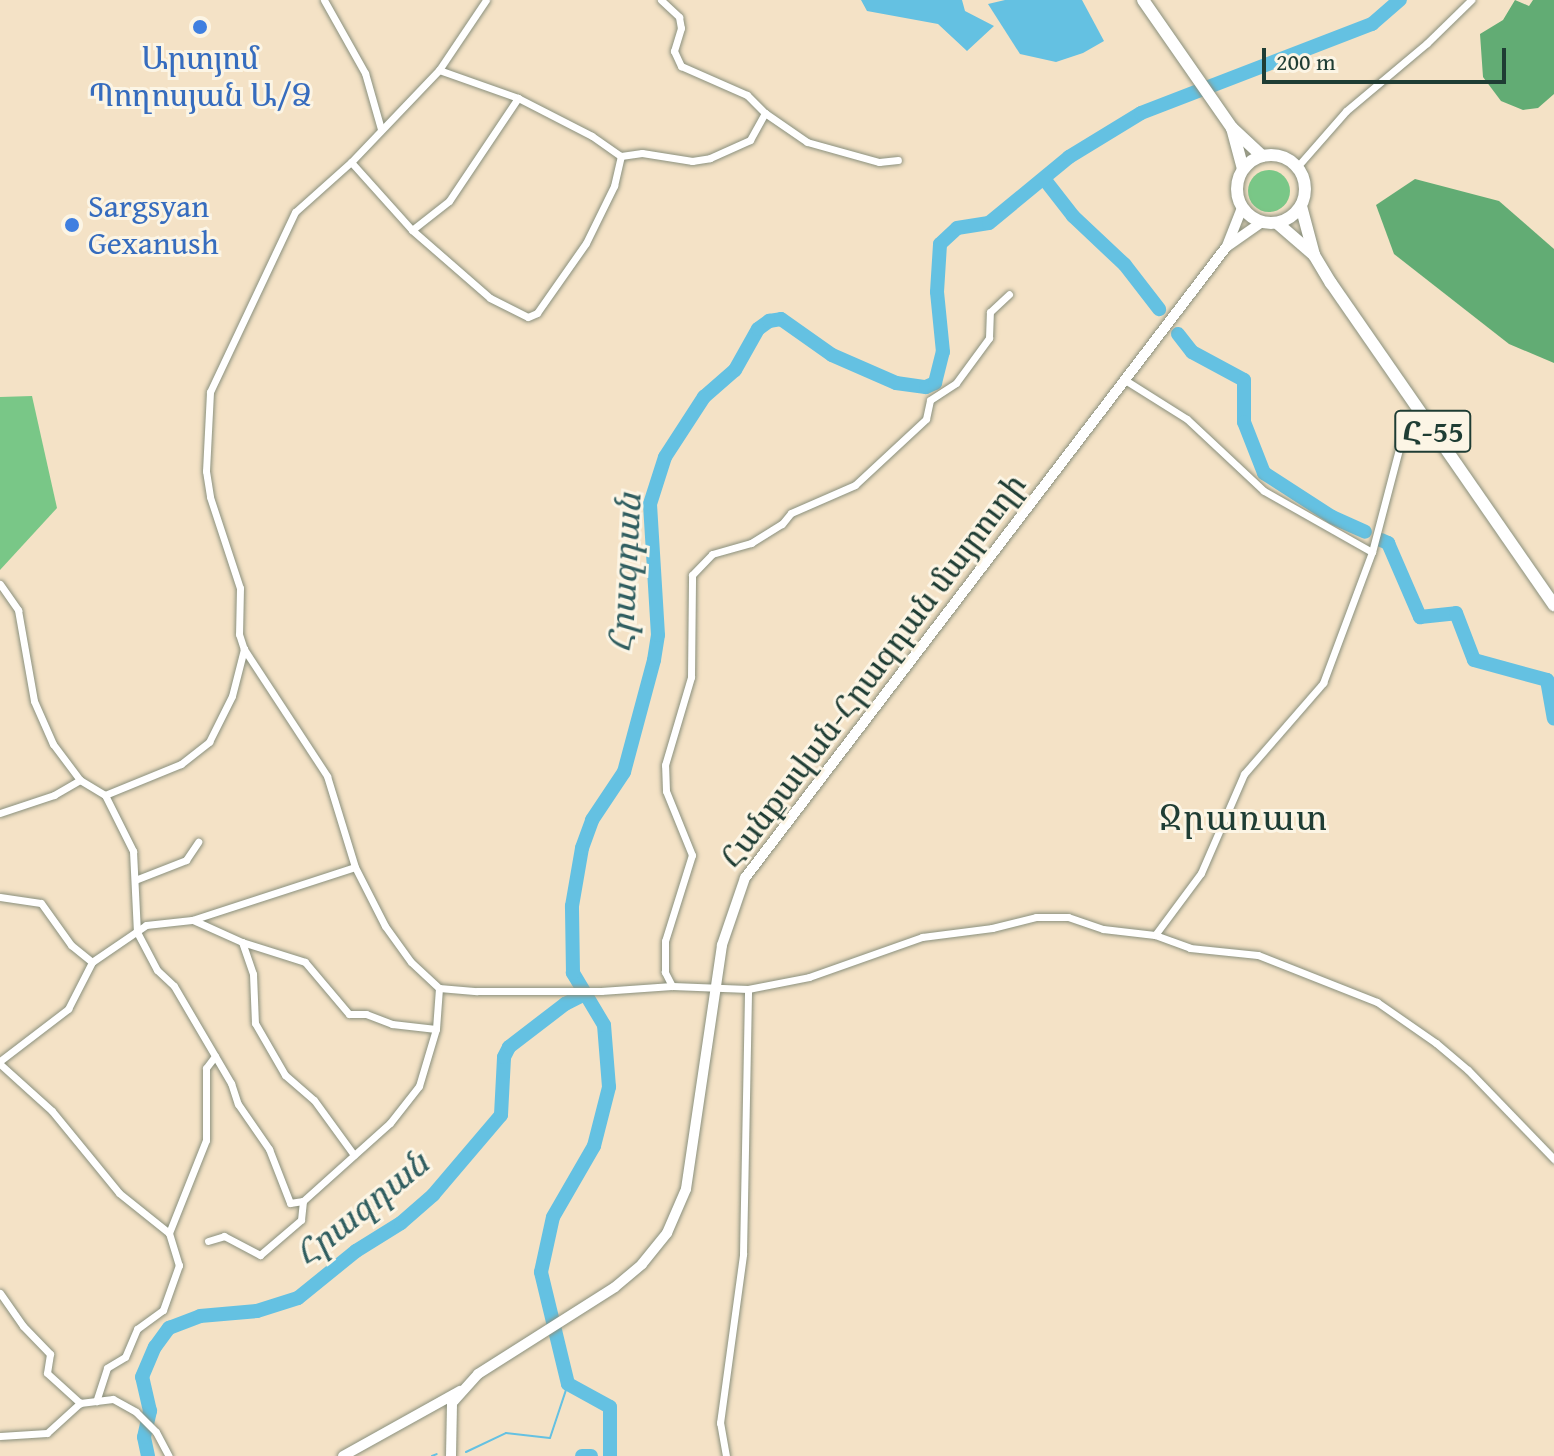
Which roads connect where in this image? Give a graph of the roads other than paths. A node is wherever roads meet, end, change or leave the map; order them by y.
1 (324, 0) edge
2 (486, 0) edge
3 (661, 0) edge
4 (1143, 0) edge
5 (1471, 0) edge
6 (439, 70) junction
7 (518, 98) junction
8 (765, 113) junction
9 (1232, 128) junction
10 (381, 129) junction
11 (621, 156) junction
12 (1262, 156) junction
13 (898, 160) dead end
14 (351, 162) junction
15 (1297, 167) junction
16 (1243, 169) junction
17 (1301, 206) junction
18 (1242, 208) junction
19 (1262, 222) junction
20 (1277, 223) junction
21 (412, 230) junction
22 (1227, 246) junction
23 (1314, 255) junction
24 (1009, 294) dead end
25 (1125, 380) junction
26 (1418, 410) junction
27 (1372, 552) junction
28 (0, 584) edge
29 (1554, 605) edge
30 (244, 649) junction
31 (80, 780) junction
32 (105, 795) junction
33 (0, 813) edge
34 (198, 842) dead end
35 (355, 867) junction
36 (135, 880) junction
37 (0, 897) edge
38 (192, 920) junction
39 (137, 932) junction
40 (1155, 935) junction
41 (242, 942) junction
42 (92, 962) junction
43 (672, 986) junction
44 (439, 988) junction
45 (715, 989) junction
46 (748, 989) junction
47 (436, 1029) junction
48 (215, 1056) junction
49 (0, 1063) edge
50 (354, 1155) junction
51 (1554, 1159) edge
52 (303, 1201) junction
53 (169, 1233) junction
54 (208, 1241) dead end
55 (0, 1293) edge
56 (466, 1388) junction
57 (96, 1401) junction
58 (80, 1403) junction
59 (0, 1436) edge
60 (169, 1456) edge
61 (343, 1456) edge
62 (451, 1456) edge
63 (726, 1456) edge

1 - 10 street
2 - 6 street
3 - 8 street
4 - 9 main road
5 - 15 street
6 - 7 street
6 - 10 street
7 - 11 street
7 - 21 street
8 - 11 street
8 - 13 street
9 - 12 main road
9 - 16 main road
10 - 14 street
11 - 21 street
12 - 15 main road
12 - 16 main road
14 - 21 street
14 - 30 street
15 - 17 main road, Հ-55
16 - 18 main road
17 - 20 main road
17 - 23 main road, Հ-55
18 - 19 main road
18 - 22 main road, Հանքավան-Հրազդան մայրուղի
19 - 20 main road
19 - 22 main road, Հանքավան-Հրազդան մայրուղի
20 - 23 main road, Հ-55
22 - 25 main road, Հանքավան-Հրազդան մայրուղի
23 - 26 main road, Հ-55
24 - 43 street
25 - 27 street
25 - 45 main road, Հանքավան-Հրազդան մայրուղի
26 - 27 street
26 - 29 main road, Հ-55
27 - 40 street
28 - 31 street
30 - 32 street
30 - 35 street
31 - 32 street
31 - 33 street
32 - 36 street
34 - 36 street
35 - 38 street
35 - 44 street
36 - 39 street
37 - 42 street
38 - 39 street
38 - 41 street
39 - 42 street
39 - 48 street
40 - 46 street
40 - 51 street
41 - 47 street
41 - 50 street
42 - 49 street
43 - 44 street
43 - 45 street
44 - 47 street
45 - 46 street
45 - 56 main road, Հանքավան-Հրազդան մայրուղի
46 - 63 street
47 - 50 street
48 - 52 street
48 - 53 street
49 - 53 street
50 - 52 street
52 - 54 street
53 - 57 street
55 - 58 street
56 - 61 main road
56 - 62 main road, Հանքավան-Հրազդան մայրուղի
57 - 58 street
57 - 60 street
58 - 59 street

